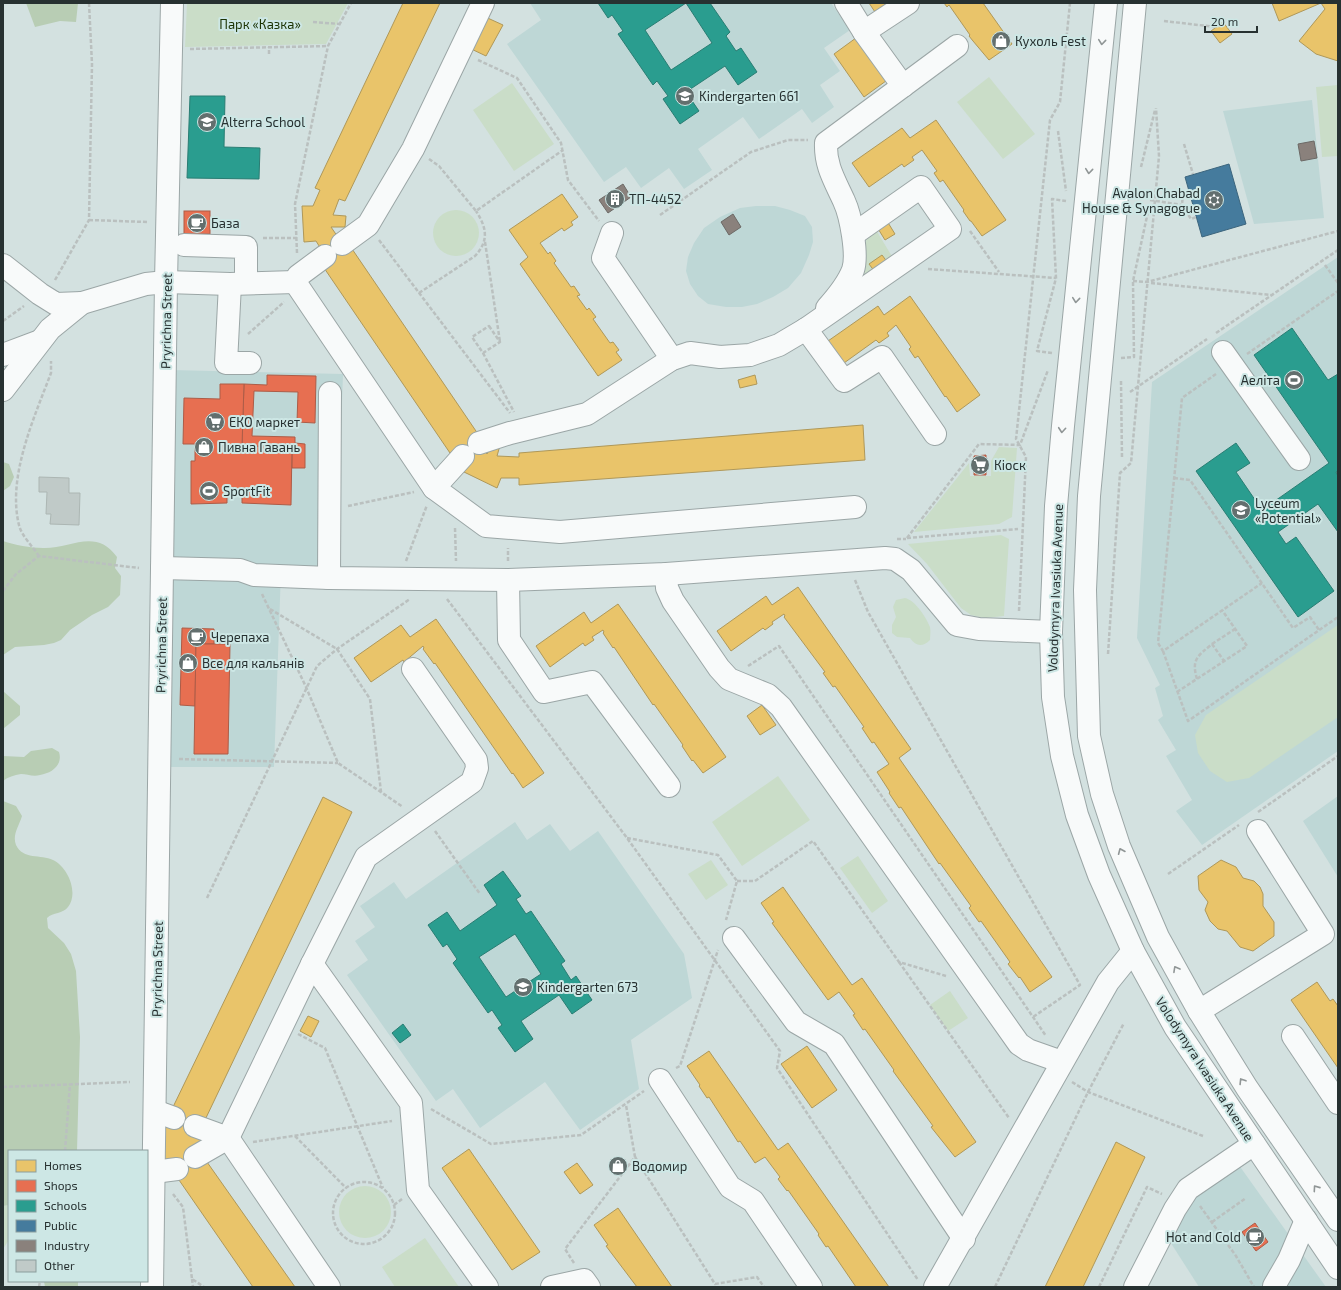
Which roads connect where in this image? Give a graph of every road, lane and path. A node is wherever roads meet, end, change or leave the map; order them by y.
1 (89, 3) edge
2 (172, 3) edge
3 (351, 3) edge
4 (483, 3) edge
5 (846, 3) edge
6 (908, 3) edge
7 (1070, 3) edge
8 (1106, 3) edge
9 (1135, 3) edge
10 (1164, 21) dead end
11 (313, 22) dead end
12 (340, 24) junction
13 (1216, 27) dead end
14 (864, 32) junction
15 (328, 46) junction
16 (957, 46) dead end
17 (269, 47) junction
18 (182, 49) dead end
19 (459, 51) junction
20 (269, 54) dead end
21 (903, 86) junction
22 (1058, 130) dead end
23 (826, 143) junction
24 (1184, 144) dead end
25 (413, 149) junction
26 (563, 150) junction
27 (1141, 168) dead end
28 (1193, 174) dead end
29 (1189, 192) dead end
30 (1150, 200) dead end
31 (1155, 201) junction
32 (1182, 205) junction
33 (1131, 206) dead end
34 (476, 212) junction
35 (660, 215) dead end
36 (1196, 217) dead end
37 (89, 220) junction
38 (147, 222) dead end
39 (368, 225) junction
40 (950, 229) junction
41 (1338, 231) edge
42 (854, 234) junction
43 (611, 235) joint
44 (258, 238) dead end
45 (297, 238) junction
46 (485, 242) junction
47 (184, 245) dead end
48 (1338, 250) edge
49 (3, 265) edge
50 (1325, 265) dead end
51 (925, 268) dead end
52 (1000, 272) junction
53 (1033, 276) junction
54 (1056, 278) junction
55 (1133, 281) junction
56 (166, 282) junction
57 (297, 282) junction
58 (1147, 282) junction
59 (1338, 283) edge
60 (238, 284) junction
61 (1338, 291) edge
62 (419, 293) junction
63 (1272, 295) junction
64 (51, 301) junction
65 (82, 303) junction
66 (806, 329) junction
67 (500, 342) junction
68 (1219, 347) junction
69 (45, 350) junction
70 (227, 353) junction
71 (483, 353) junction
72 (3, 355) edge
73 (672, 359) junction
74 (1051, 360) dead end
75 (250, 363) dead end
76 (1121, 366) dead end
77 (1049, 367) dead end
78 (1121, 374) dead end
79 (1138, 387) junction
80 (3, 390) edge
81 (1130, 392) dead end
82 (330, 393) dead end
83 (524, 430) junction
84 (935, 434) dead end
85 (1020, 445) junction
86 (1122, 458) dead end
87 (1299, 459) dead end
88 (1174, 478) junction
89 (434, 488) junction
90 (454, 502) junction
91 (855, 507) dead end
92 (330, 510) junction
93 (1018, 529) dead end
94 (39, 556) junction
95 (404, 566) dead end
96 (456, 567) dead end
97 (139, 568) dead end
98 (162, 568) junction
99 (666, 574) junction
100 (853, 574) dead end
101 (329, 578) junction
102 (432, 580) junction
103 (508, 580) junction
104 (1262, 583) junction
105 (261, 590) dead end
106 (3, 591) edge
107 (417, 594) dead end
108 (269, 609) junction
109 (1222, 610) junction
110 (1338, 617) edge
111 (1236, 629) junction
112 (1018, 630) junction
113 (1319, 630) junction
114 (1051, 632) junction
115 (1212, 644) junction
116 (337, 649) junction
117 (1163, 651) junction
118 (1108, 654) dead end
119 (1224, 661) junction
120 (413, 669) dead end
121 (729, 679) junction
122 (1197, 679) junction
123 (306, 687) junction
124 (1177, 692) junction
125 (171, 759) dead end
126 (271, 762) junction
127 (338, 763) junction
128 (669, 786) dead end
129 (381, 792) junction
130 (420, 818) junction
131 (1247, 829) dead end
132 (627, 838) junction
133 (737, 881) junction
134 (480, 894) dead end
135 (207, 898) dead end
136 (726, 936) junction
137 (1133, 951) junction
138 (716, 959) junction
139 (899, 962) junction
140 (312, 964) junction
141 (977, 985) junction
142 (1199, 1011) junction
143 (1033, 1017) junction
144 (1124, 1023) dead end
145 (282, 1026) junction
146 (1293, 1036) dead end
147 (1060, 1065) junction
148 (660, 1080) junction
149 (130, 1082) dead end
150 (70, 1084) junction
151 (3, 1086) edge
152 (1088, 1092) junction
153 (1338, 1103) edge
154 (626, 1104) junction
155 (427, 1107) dead end
156 (395, 1120) dead end
157 (195, 1126) dead end
158 (357, 1126) junction
159 (295, 1136) junction
160 (1203, 1136) dead end
161 (1022, 1137) junction
162 (230, 1142) junction
163 (1254, 1144) junction
164 (65, 1150) edge
165 (195, 1157) dead end
166 (635, 1157) junction
167 (177, 1169) dead end
168 (154, 1172) junction
169 (346, 1188) junction
170 (383, 1188) junction
171 (1188, 1189) junction
172 (170, 1190) dead end
173 (1163, 1194) dead end
174 (1246, 1198) dead end
175 (1337, 1215) edge
176 (1306, 1220) junction
177 (1212, 1222) junction
178 (964, 1239) junction
179 (565, 1249) dead end
180 (1338, 1268) edge
181 (192, 1278) junction
182 (1261, 1286) edge
183 (152, 1287) edge
184 (193, 1287) edge
185 (204, 1287) edge
186 (329, 1287) edge
187 (488, 1287) edge
188 (552, 1287) edge
189 (589, 1287) edge
190 (764, 1287) edge
191 (811, 1287) edge
192 (922, 1287) edge
193 (935, 1287) edge
194 (995, 1287) edge
195 (1099, 1287) edge
196 (1135, 1287) edge

1 - 37 path
2 - 56 main road, Pryrichna Street
3 - 12 path
4 - 19 main road
5 - 14 main road
6 - 14 main road
7 - 53 path
8 -> 114 main road, Volodymyra Ivasiuka Avenue
142 -> 9 main road, Volodymyra Ivasiuka Avenue
10 - 13 path
11 - 12 path
12 - 15 path
14 - 21 main road
15 - 17 path
15 - 45 path
16 - 21 main road
17 - 18 path
17 - 20 path
19 - 25 main road
19 - 26 path
21 - 23 main road
22 - 54 path
23 - 35 path
23 - 42 main road
24 - 28 path
25 - 34 path
25 - 39 main road
26 - 34 path
26 - 43 path
27 - 31 path
29 - 32 path
30 - 31 path
31 - 32 path
31 - 58 path
32 - 36 path
33 - 55 path
34 - 46 path
37 - 38 path
37 - 64 path
39 - 57 main road
39 - 62 path
40 - 42 main road
40 - 52 path
40 - 66 main road
41 - 58 path
42 - 66 main road
43 - 73 main road
44 - 45 path
45 - 57 path
46 - 62 path
46 - 67 path
47 - 60 main road
48 - 63 path
49 - 64 main road
50 - 59 path
51 - 52 path
52 - 53 path
53 - 54 path
53 - 85 path
54 - 74 path
55 - 58 path
55 - 76 path
56 - 60 main road
56 - 65 main road
56 - 98 main road, Pryrichna Street
57 - 60 main road
57 - 70 path
57 - 89 main road
58 - 63 path
58 - 79 path
60 - 70 main road
61 - 68 path
62 - 83 path
63 - 68 path
64 - 65 main road
65 - 69 main road
66 - 73 main road
66 - 84 main road
67 - 71 path
67 - 71 path
68 - 79 path
68 - 87 main road
68 - 88 path
69 - 72 main road
69 - 80 main road
69 - 94 path
70 - 75 main road
71 - 83 path
73 - 83 main road
77 - 85 path
78 - 86 path
79 - 81 path
79 - 118 path
82 - 92 main road
83 - 89 main road
85 - 93 path
85 - 112 path
88 - 104 path
88 - 117 path
89 - 90 main road
89 - 92 path
89 - 95 path
90 - 91 main road
90 - 96 path
92 - 101 main road
94 - 97 path
94 - 106 path
98 - 101 main road
98 - 168 main road, Pryrichna Street
99 - 103 main road
99 - 112 main road
99 - 121 main road
100 - 143 path
101 - 102 main road
102 - 103 main road
102 - 132 path
103 - 128 main road
104 - 109 path
104 - 113 path
105 - 108 path
107 - 116 path
108 - 116 path
108 - 123 path
109 - 111 path
109 - 117 path
110 - 113 path
111 - 115 path
111 - 119 path
112 - 114 main road
113 - 124 path
114 - 137 main road, Volodymyra Ivasiuka Avenue
115 - 119 path
115 - 122 path
116 - 123 path
116 - 129 path
117 - 124 path
119 - 122 path
120 - 130 main road
121 - 141 main road
121 - 143 path
122 - 124 path
123 - 126 path
123 - 127 path
125 - 126 path
126 - 127 path
126 - 135 path
127 - 129 path
129 - 130 path
130 - 134 path
130 - 140 main road
131 - 142 main road
132 - 133 path
132 - 138 path
133 - 136 path
133 - 139 path
136 - 138 path
136 - 178 main road
137 - 147 main road
137 - 163 main road, Volodymyra Ivasiuka Avenue
138 - 148 path
138 - 192 path
139 - 141 path
139 - 161 path
140 - 145 main road
140 - 187 main road
141 - 147 main road
175 -> 142 main road, Volodymyra Ivasiuka Avenue
143 - 147 path
144 - 152 path
145 - 158 path
145 - 162 main road
146 - 153 main road
147 - 152 path
147 - 161 main road
148 - 154 path
148 - 191 main road
149 - 150 path
150 - 151 path
150 - 164 path
152 - 160 path
152 - 194 path
154 - 155 path
154 - 166 path
156 - 158 path
157 - 162 main road
158 - 159 path
158 - 170 path
159 - 162 path
159 - 169 path
161 - 178 main road
162 - 165 main road
162 - 186 main road
163 - 171 main road
163 - 176 main road, Volodymyra Ivasiuka Avenue
166 - 179 path
166 - 190 path
167 - 168 main road
168 - 183 main road, Pryrichna Street
169 - 170 path
169 - 170 path
171 - 177 path
171 - 196 main road
172 - 181 path
173 - 195 path
174 - 177 path
176 - 180 main road, Volodymyra Ivasiuka Avenue
176 - 182 main road
177 - 182 path
178 - 193 main road
181 - 184 path
181 - 185 path
188 - 189 main road

